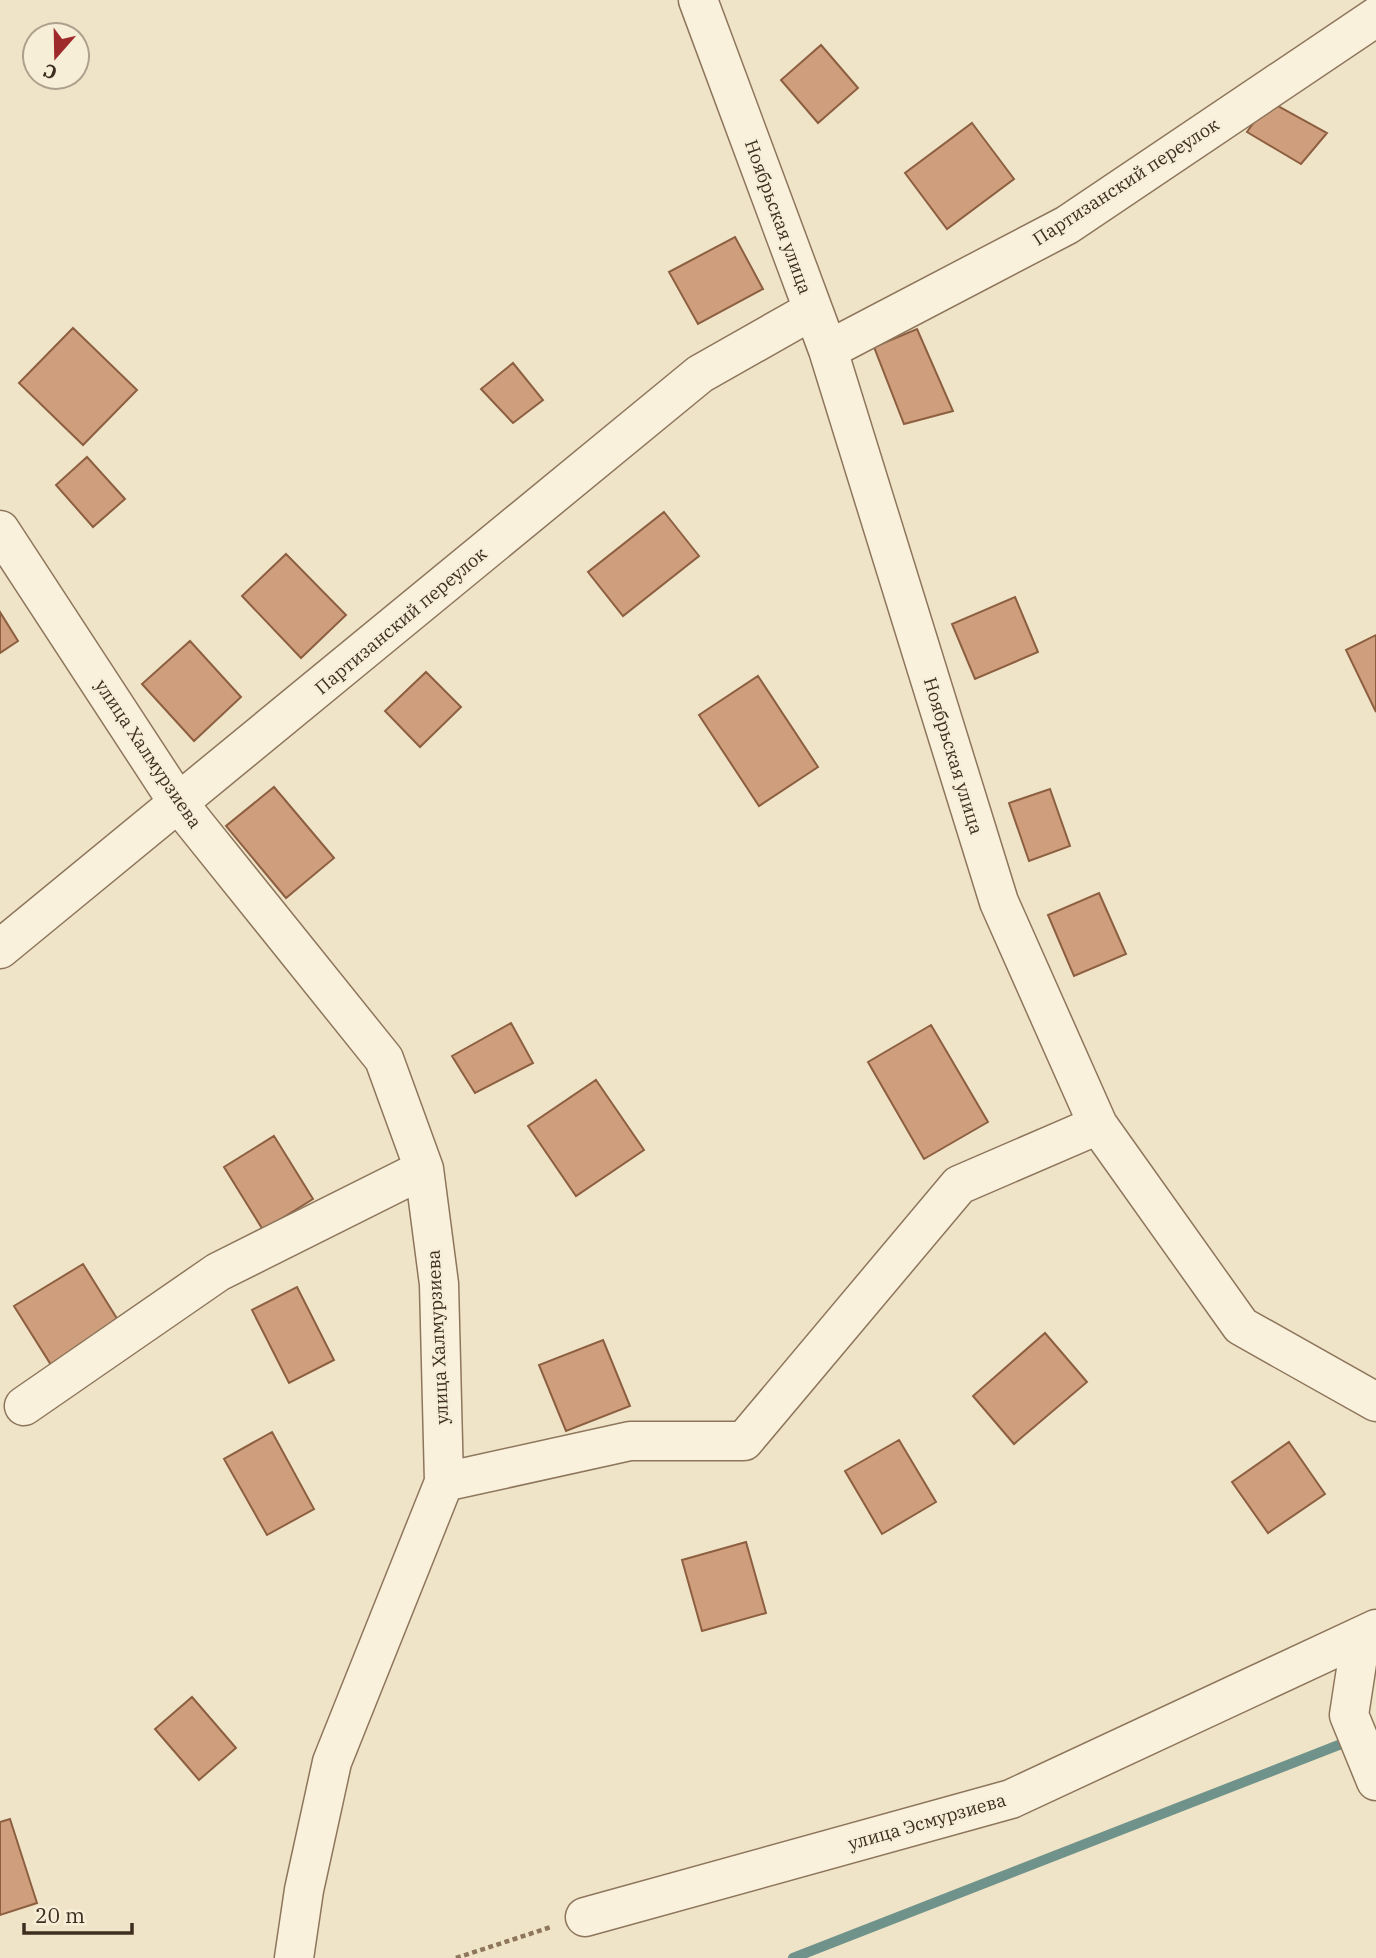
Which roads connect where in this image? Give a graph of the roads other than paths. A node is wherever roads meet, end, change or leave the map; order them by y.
1 (698, 0) edge
2 (1376, 17) edge
3 (813, 310) junction
4 (828, 350) junction
5 (3, 540) edge
6 (179, 804) junction
7 (0, 949) edge
8 (1098, 1125) junction
9 (424, 1169) junction
10 (1376, 1402) edge
11 (24, 1406) dead end
12 (444, 1482) junction
13 (1368, 1633) edge
14 (1376, 1781) edge
15 (585, 1917) road end
16 (294, 1958) edge

1 - 3 street, Ноябрьская улица
2 - 4 street, Партизанский переулок
3 - 4 street, Ноябрьская улица
3 - 6 street, Партизанский переулок
4 - 8 street, Ноябрьская улица
5 - 6 street, улица Халмурзиева
6 - 7 street, Партизанский переулок
6 - 9 street, улица Халмурзиева
8 - 10 street, Ноябрьская улица
8 - 12 street
9 - 11 street
9 - 12 street, улица Халмурзиева
12 - 16 street, улица Халмурзиева
13 - 14 street
13 - 15 street, улица Эсмурзиева

